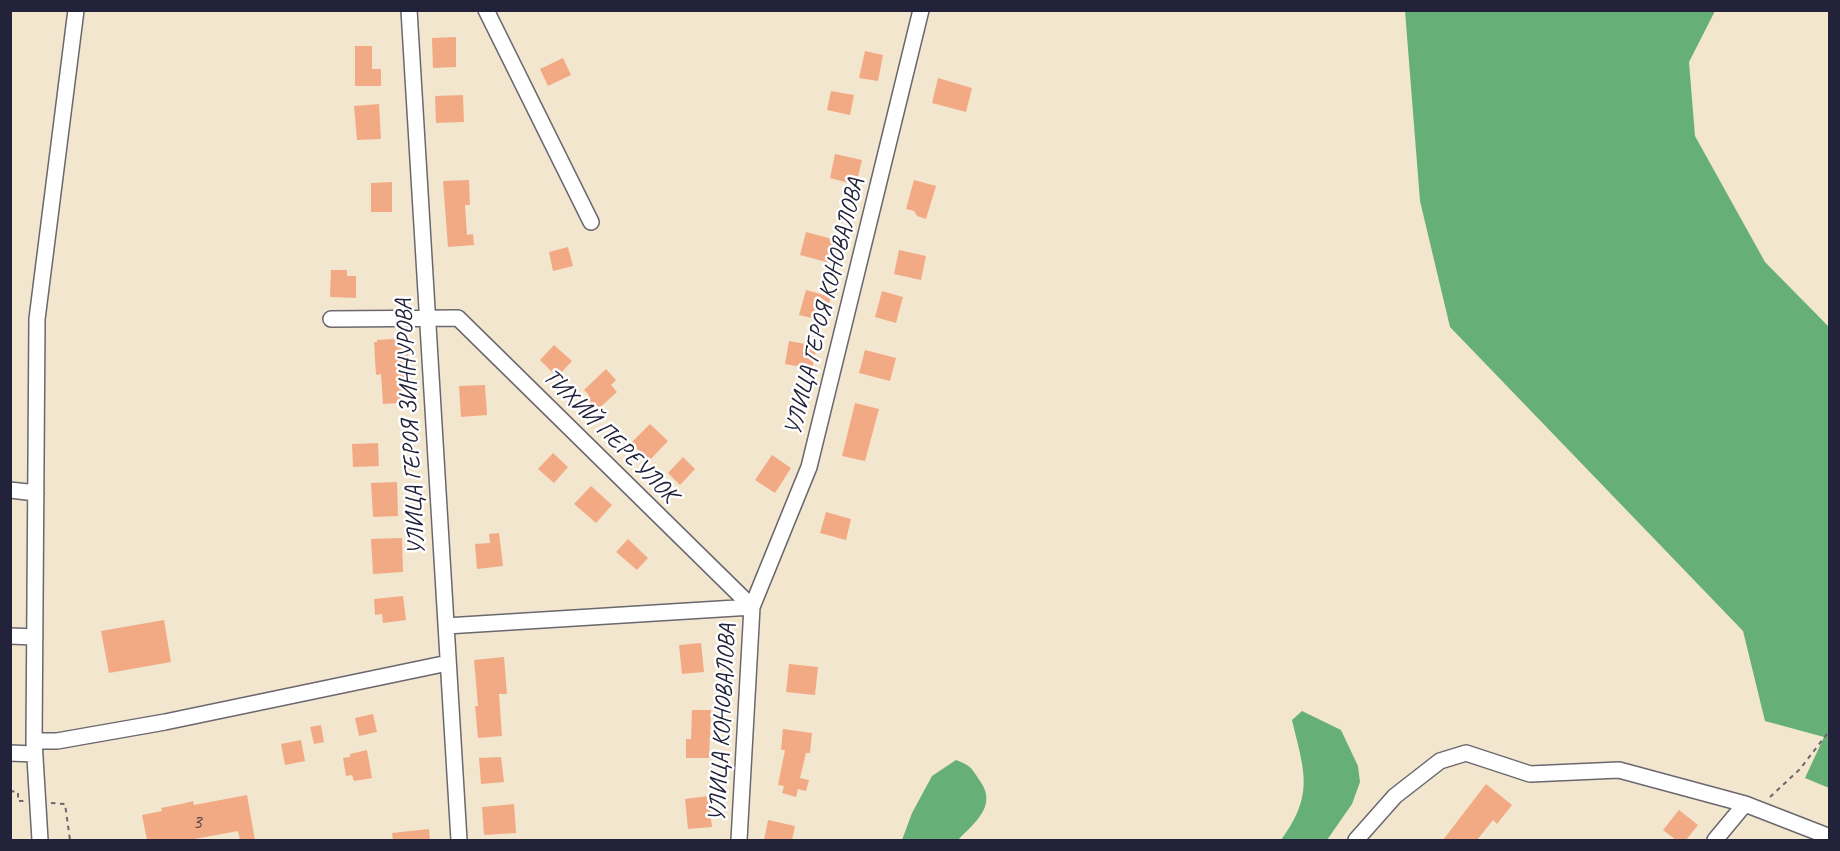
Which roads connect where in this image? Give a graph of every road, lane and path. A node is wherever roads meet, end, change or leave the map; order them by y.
1 (76, 10) edge
2 (409, 10) edge
3 (486, 10) edge
4 (921, 10) edge
5 (591, 222) dead end
6 (428, 317) junction
7 (331, 319) dead end
8 (10, 490) edge
9 (36, 493) junction
10 (752, 607) junction
11 (446, 626) junction
12 (10, 636) edge
13 (34, 637) junction
14 (448, 663) junction
15 (1830, 730) edge
16 (34, 748) junction
17 (10, 753) edge
18 (1752, 807) junction
19 (1830, 837) edge
20 (40, 840) edge
21 (459, 840) edge
22 (739, 840) edge
23 (1356, 840) edge
24 (1715, 840) edge

1 - 9 street
2 - 6 street, УЛИЦА ГЕРОЯ ЗИННУРОВА
3 - 5 street
4 - 10 street, УЛИЦА ГЕРОЯ КОНОВАЛОВА
6 - 7 street, ТИХИЙ ПЕРЕУЛОК
6 - 10 street, ТИХИЙ ПЕРЕУЛОК
6 - 11 street, УЛИЦА ГЕРОЯ ЗИННУРОВА
8 - 9 street
9 - 13 street
10 - 11 street
10 - 22 street, УЛИЦА КОНОВАЛОВА
11 - 14 street, УЛИЦА ГЕРОЯ ЗИННУРОВА
12 - 13 street
13 - 16 street
14 - 16 street
14 - 21 street, УЛИЦА ГЕРОЯ ЗИННУРОВА
15 - 18 path
16 - 17 street
16 - 20 street
18 - 19 street
18 - 23 street
18 - 24 street

